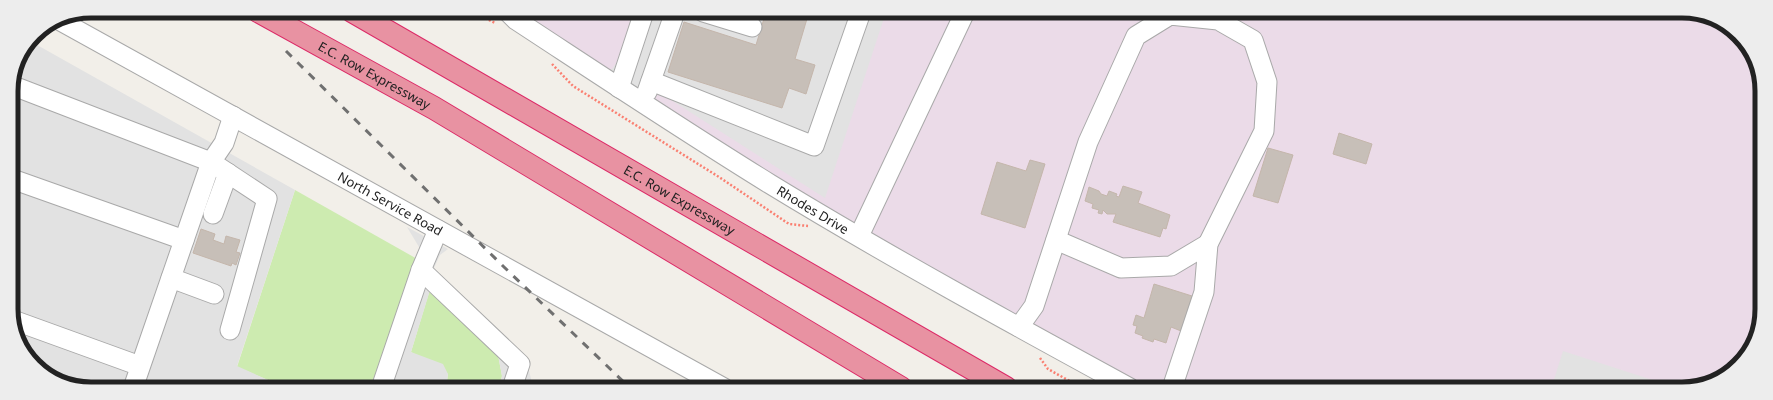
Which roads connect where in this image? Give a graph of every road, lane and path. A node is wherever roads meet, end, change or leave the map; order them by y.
1 (271, 18) edge
2 (364, 18) edge
3 (642, 18) edge
4 (673, 18) edge
5 (723, 18) edge
6 (859, 18) edge
7 (962, 18) edge
8 (1165, 18) edge
9 (1199, 18) edge
10 (505, 19) edge
11 (65, 23) edge
12 (752, 27) dead end
13 (548, 60) dead end
14 (651, 81) junction
15 (18, 88) edge
16 (619, 88) junction
17 (643, 103) junction
18 (232, 116) junction
19 (211, 162) junction
20 (228, 173) junction
21 (18, 181) edge
22 (213, 214) dead end
23 (789, 224) dead end
24 (438, 230) junction
25 (859, 236) junction
26 (184, 240) junction
27 (1056, 240) junction
28 (1208, 244) junction
29 (421, 270) junction
30 (171, 278) junction
31 (214, 294) dead end
32 (19, 322) edge
33 (1019, 328) junction
34 (230, 330) dead end
35 (1037, 353) dead end
36 (140, 366) junction
37 (135, 382) edge
38 (383, 382) edge
39 (514, 382) edge
40 (713, 382) edge
41 (891, 382) edge
42 (996, 382) edge
43 (1071, 382) edge
44 (1119, 382) edge
45 (1174, 382) edge

1 - 41 highway, E.C. Row Expressway
2 - 42 highway, E.C. Row Expressway
3 - 16 street
4 - 14 street
5 - 12 street
6 - 14 street
7 - 25 street
8 - 27 street
9 - 28 street
10 - 16 street, Rhodes Drive
11 - 18 street, North Service Road
13 - 23 path
14 - 17 street
15 - 19 street
16 - 17 street, Rhodes Drive
17 - 25 street, Rhodes Drive
18 - 19 street
18 - 24 street, North Service Road
19 - 20 street
19 - 26 street
20 - 22 street
20 - 34 street
21 - 26 street
24 - 29 street
24 - 40 street, North Service Road
25 - 33 street, Rhodes Drive
26 - 30 street
27 - 28 street
27 - 33 street
28 - 45 street
29 - 38 street
29 - 39 street
30 - 31 street
30 - 36 street
32 - 36 street
33 - 44 street, Rhodes Drive
35 - 43 path
36 - 37 street

